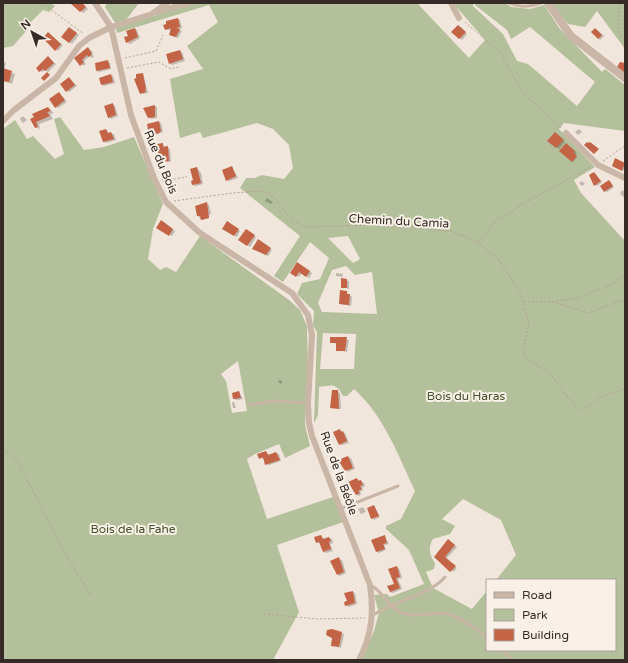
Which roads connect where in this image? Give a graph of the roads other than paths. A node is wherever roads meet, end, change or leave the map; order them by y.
1 (95, 3) edge
2 (167, 3) edge
3 (189, 3) edge
4 (451, 3) edge
5 (509, 3) edge
6 (541, 3) edge
7 (548, 3) edge
8 (152, 14) junction
9 (459, 18) road end
10 (111, 26) junction
11 (625, 78) edge
12 (3, 121) edge
13 (566, 133) road end
14 (625, 178) edge
15 (292, 293) joint
16 (308, 403) junction
17 (248, 405) dead end
18 (398, 486) dead end
19 (340, 509) junction
20 (445, 577) dead end
21 (370, 585) junction
22 (391, 605) junction
23 (373, 616) junction
24 (486, 637) edge
25 (503, 651) edge
26 (359, 660) edge
27 (513, 660) edge

1 - 10 street
2 - 8 street
3 - 8 street
4 - 9 street
5 - 6 lane
7 - 11 street
8 - 10 street
10 - 12 street
10 - 15 street, Rue du Bois
13 - 14 street
15 - 16 street, Rue de la Béôle
16 - 17 lane
16 - 19 street, Rue de la Béôle
18 - 19 lane
19 - 21 street, Rue de la Béôle
20 - 22 lane
21 - 22 lane
21 - 23 street, Rue de la Béôle
22 - 23 lane
22 - 24 lane
23 - 26 street, Rue de la Béôle
25 - 27 lane

